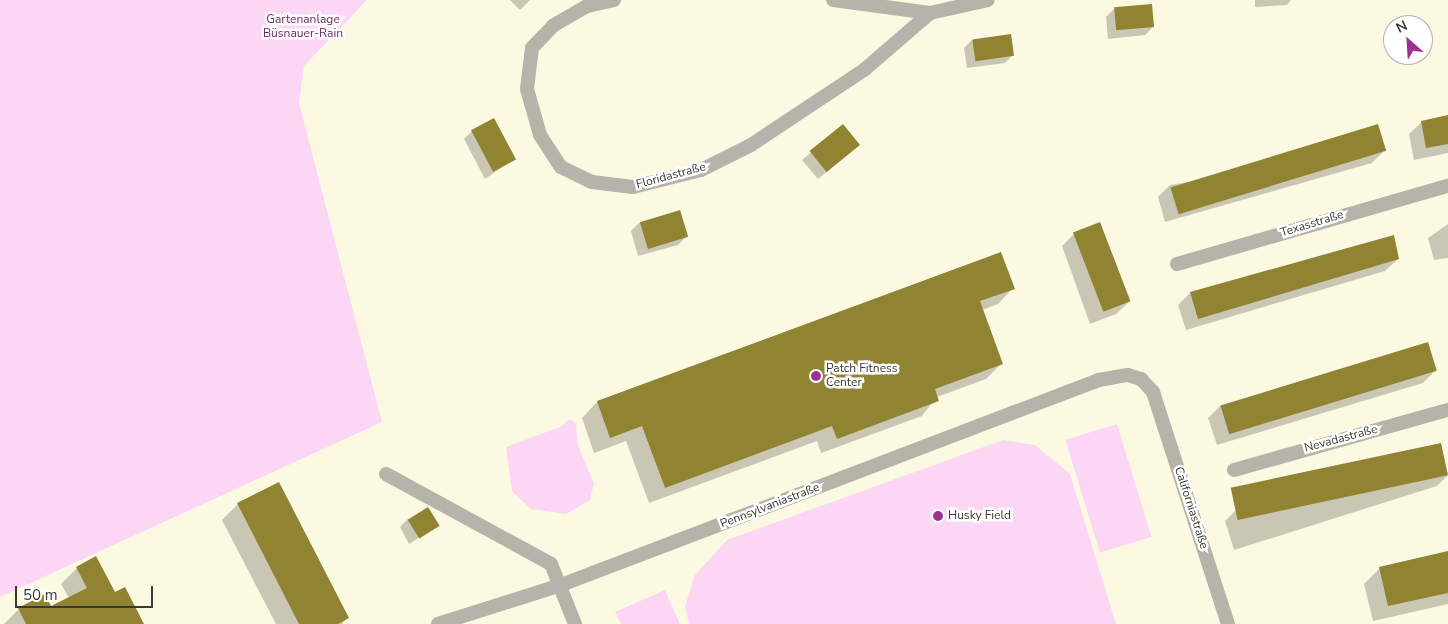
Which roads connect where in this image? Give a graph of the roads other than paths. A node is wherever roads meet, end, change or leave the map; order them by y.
1 (614, 0) edge
2 (833, 0) edge
3 (988, 0) edge
4 (930, 13) junction
5 (1448, 186) edge
6 (1177, 264) dead end
7 (1153, 392) joint
8 (1448, 410) edge
9 (1234, 470) dead end
10 (386, 474) dead end
11 (561, 585) junction
12 (438, 624) edge
13 (575, 624) edge
14 (1228, 624) edge

1 - 4 street, Floridastraße
2 - 4 street, Floridastraße
3 - 4 street, Floridastraße
5 - 6 street, Texasstraße
7 - 11 street, Pennsylvaniastraße
7 - 14 street, Californiastraße
8 - 9 street, Nevadastraße
10 - 11 street
11 - 12 street, Pennsylvaniastraße
11 - 13 street

